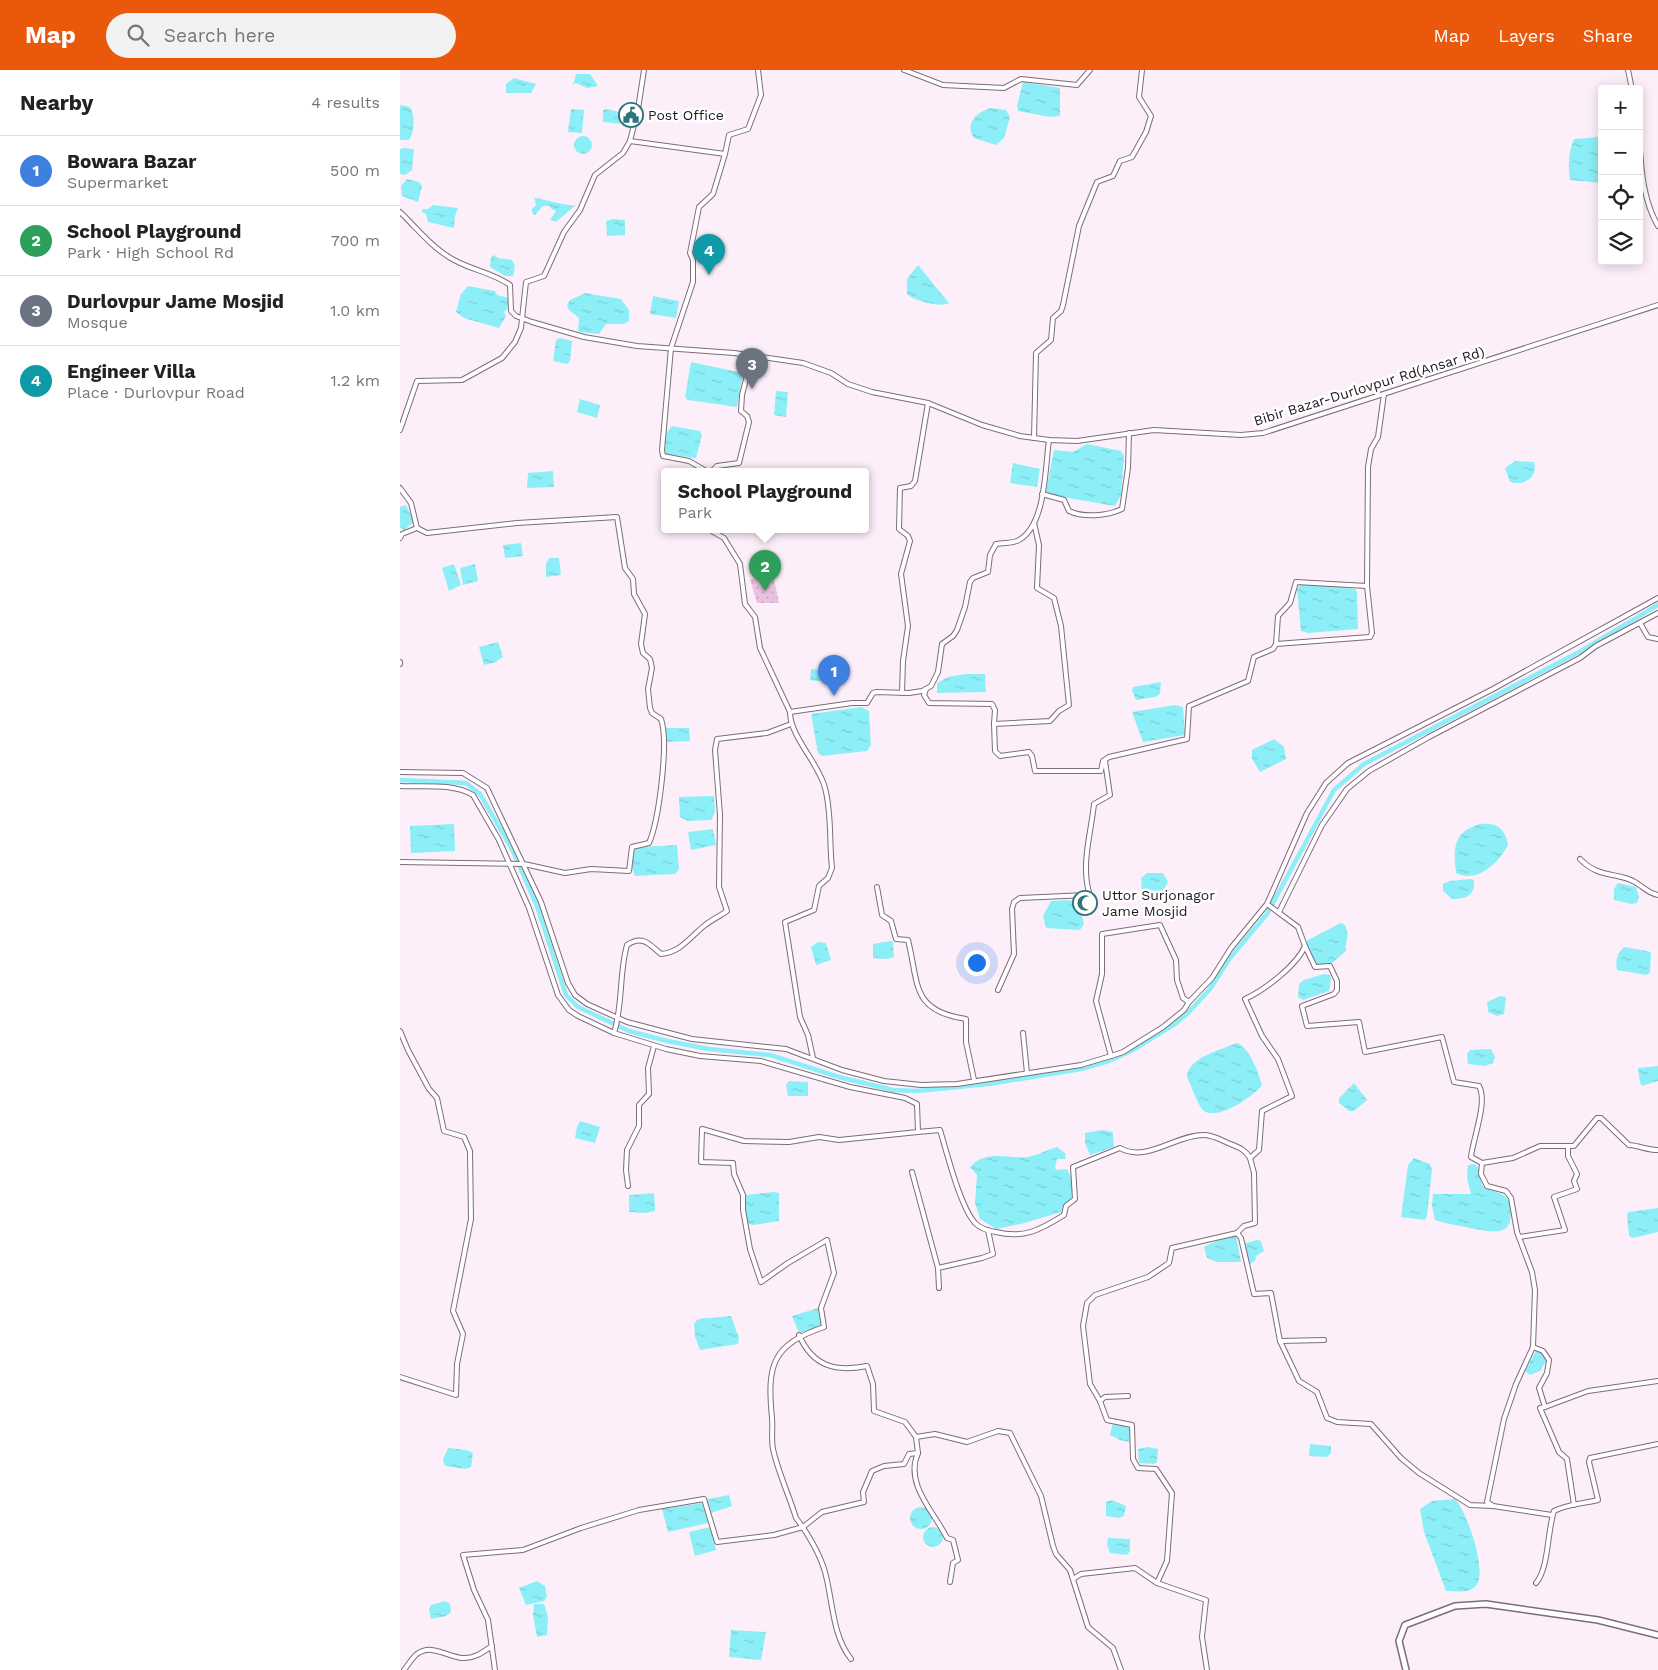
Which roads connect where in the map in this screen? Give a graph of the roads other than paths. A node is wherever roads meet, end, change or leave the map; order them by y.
1 (644, 70) edge
2 (758, 70) edge
3 (904, 70) edge
4 (1090, 70) edge
5 (1142, 70) edge
6 (1628, 70) edge
7 (1631, 85) edge
8 (630, 141) junction
9 (725, 154) junction
10 (1643, 175) edge
11 (400, 212) edge
12 (1658, 226) edge
13 (1658, 305) edge
14 (523, 320) junction
15 (671, 348) junction
16 (752, 356) junction
17 (1384, 394) junction
18 (928, 403) junction
19 (400, 430) edge
20 (1129, 434) junction
21 (1034, 438) junction
22 (1049, 440) junction
23 (702, 468) edge
24 (715, 468) edge
25 (400, 488) edge
26 (1042, 494) junction
27 (1034, 523) junction
28 (417, 528) junction
29 (715, 533) edge
30 (400, 538) edge
31 (1368, 586) junction
32 (1658, 598) edge
33 (1658, 614) edge
34 (1640, 623) junction
35 (1658, 639) edge
36 (1276, 644) junction
37 (926, 689) junction
38 (902, 693) junction
39 (790, 712) junction
40 (791, 724) junction
41 (994, 724) junction
42 (1104, 759) junction
43 (400, 772) edge
44 (400, 786) edge
45 (1580, 859) dead end
46 (400, 862) edge
47 (509, 864) junction
48 (524, 864) junction
49 (877, 887) dead end
50 (1658, 895) edge
51 (1267, 904) junction
52 (1280, 912) junction
53 (1305, 946) junction
54 (998, 990) dead end
55 (1189, 1002) junction
56 (618, 1019) junction
57 (400, 1030) edge
58 (614, 1033) junction
59 (1023, 1033) dead end
60 (654, 1046) junction
61 (1111, 1056) junction
62 (812, 1058) junction
63 (1027, 1073) junction
64 (974, 1080) junction
65 (918, 1132) junction
66 (1568, 1148) junction
67 (1658, 1150) edge
68 (1250, 1158) junction
69 (1482, 1163) junction
70 (912, 1172) dead end
71 (628, 1186) dead end
72 (988, 1230) junction
73 (1238, 1233) junction
74 (1519, 1237) junction
75 (938, 1268) junction
76 (939, 1288) dead end
77 (799, 1335) junction
78 (1324, 1340) dead end
79 (1280, 1341) junction
80 (1533, 1347) junction
81 (400, 1377) edge
82 (1658, 1381) edge
83 (1128, 1396) dead end
84 (1100, 1400) junction
85 (1545, 1407) junction
86 (916, 1436) junction
87 (1658, 1444) edge
88 (918, 1454) junction
89 (1574, 1505) junction
90 (1493, 1506) junction
91 (1552, 1515) junction
92 (803, 1527) junction
93 (1073, 1579) junction
94 (950, 1582) dead end
95 (1158, 1583) junction
96 (1536, 1583) dead end
97 (1658, 1635) edge
98 (492, 1646) junction
99 (851, 1659) dead end
100 (404, 1670) edge
101 (495, 1670) edge
102 (1122, 1670) edge
103 (1207, 1670) edge
104 (1406, 1670) edge

1 - 8 street
2 - 9 street
3 - 4 street
5 - 21 street
6 - 7 street
8 - 9 street
8 - 14 street
9 - 15 street
10 - 12 street
11 - 14 street
13 - 17 street, Bibir Bazar-Durlovpur Rd(Ansar Rd)
14 - 15 street, Bibir Bazar-Durlovpur Rd(Ansar Rd)
14 - 19 street
15 - 16 street, Bibir Bazar-Durlovpur Rd(Ansar Rd)
15 - 23 street
16 - 18 street, Bibir Bazar-Durlovpur Rd(Ansar Rd)
16 - 24 street
17 - 20 street, Bibir Bazar-Durlovpur Rd(Ansar Rd)
17 - 31 street
18 - 21 street, Bibir Bazar-Durlovpur Rd(Ansar Rd)
18 - 38 street
20 - 22 street, Bibir Bazar-Durlovpur Rd(Ansar Rd)
20 - 26 street
21 - 22 street, Bibir Bazar-Durlovpur Rd(Ansar Rd)
22 - 26 street
25 - 28 street
26 - 27 street
27 - 37 street
27 - 41 street
28 - 30 street
28 - 48 street
29 - 39 street
31 - 36 street
31 - 36 street
32 - 51 street
33 - 34 street
34 - 35 street
34 - 52 street
36 - 42 street
37 - 38 street
37 - 41 street
38 - 39 street
39 - 40 street
40 - 56 street
40 - 62 street
41 - 42 street
42 - 54 street
43 - 48 street
44 - 47 street
45 - 50 street
46 - 47 street
47 - 48 street
47 - 58 street
48 - 56 street
49 - 64 street
51 - 52 street
51 - 55 street
52 - 53 street
53 - 68 street
53 - 69 street
55 - 61 street
55 - 61 street
56 - 58 street
56 - 62 street
57 - 81 street
58 - 60 street
59 - 63 street
60 - 65 street
60 - 71 street
61 - 63 street
62 - 64 street
63 - 64 street
65 - 72 street
65 - 77 street
66 - 67 street
66 - 69 street
66 - 74 street
68 - 72 street
68 - 73 street
69 - 74 street
70 - 75 street
72 - 75 street
73 - 79 street
73 - 84 street
74 - 80 street
75 - 76 street
77 - 86 street
77 - 92 street
78 - 79 street
79 - 90 street
80 - 85 street
80 - 90 street
82 - 85 street
83 - 84 street
84 - 95 street
85 - 89 street
86 - 88 street
86 - 93 street
87 - 89 street
88 - 92 street
88 - 94 street
89 - 91 street
90 - 91 street
91 - 96 street
92 - 98 street
92 - 99 street
93 - 95 street
93 - 102 street
95 - 103 street
97 - 104 main road
98 - 100 street
98 - 101 street

